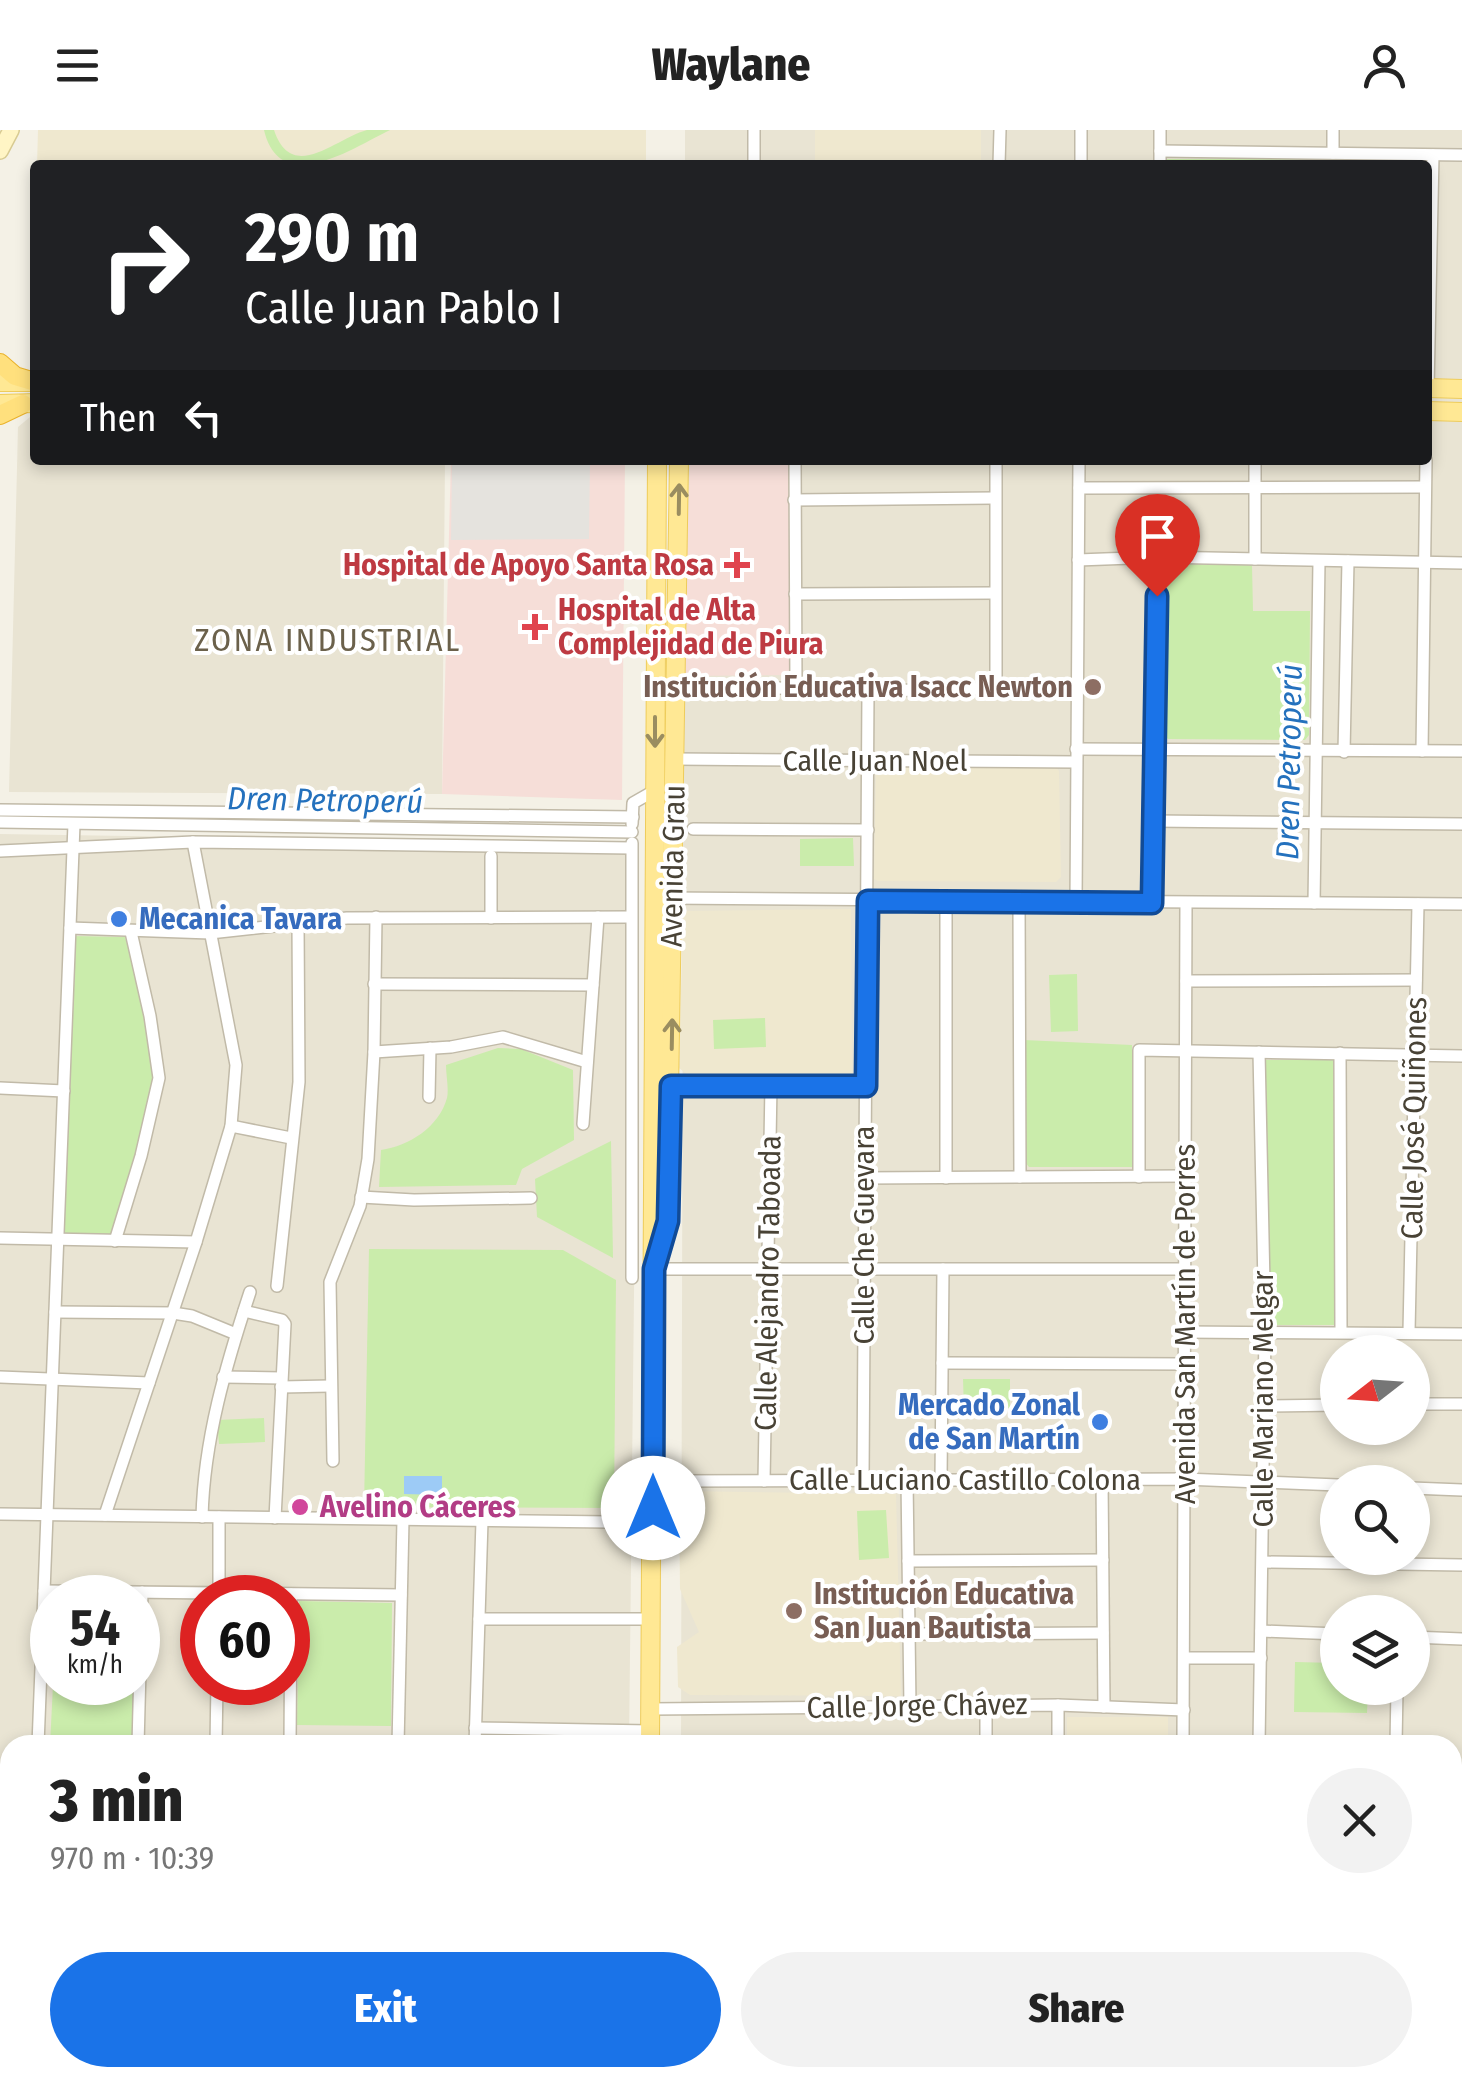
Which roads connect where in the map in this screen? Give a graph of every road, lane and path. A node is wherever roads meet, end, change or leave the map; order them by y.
1 (11, 130) edge
2 (754, 130) edge
3 (1000, 130) edge
4 (1081, 130) edge
5 (1160, 130) edge
6 (1333, 130) edge
7 (0, 151) edge
8 (1333, 153) junction
9 (1433, 155) junction
10 (1462, 155) edge
11 (1160, 158) edge
12 (1357, 159) edge
13 (754, 160) edge
14 (999, 160) edge
15 (1081, 160) edge
16 (1432, 187) edge
17 (0, 363) edge
18 (30, 380) edge
19 (0, 382) edge
20 (30, 382) edge
21 (1432, 388) edge
22 (1462, 388) edge
23 (0, 404) edge
24 (29, 404) edge
25 (1462, 412) edge
26 (1432, 414) edge
27 (0, 416) edge
28 (657, 465) edge
29 (680, 465) edge
30 (796, 465) edge
31 (996, 465) edge
32 (1079, 465) edge
33 (1255, 465) edge
34 (1426, 465) edge
35 (1256, 487) junction
36 (1425, 487) junction
37 (1079, 488) junction
38 (994, 498) junction
39 (794, 500) junction
40 (1158, 557) junction
41 (1256, 559) junction
42 (1078, 560) junction
43 (1318, 561) junction
44 (1348, 561) junction
45 (1424, 561) junction
46 (1462, 563) edge
47 (995, 593) junction
48 (795, 594) junction
49 (655, 684) junction
50 (677, 685) junction
51 (1076, 687) junction
52 (796, 688) junction
53 (996, 688) junction
54 (868, 691) junction
55 (1156, 750) junction
56 (1422, 751) junction
57 (1462, 751) edge
58 (1316, 752) junction
59 (1344, 752) junction
60 (1076, 755) junction
61 (674, 759) junction
62 (868, 762) junction
63 (654, 791) junction
64 (0, 810) edge
65 (632, 817) junction
66 (1153, 821) junction
67 (1315, 821) junction
68 (0, 822) edge
69 (74, 824) junction
70 (1462, 824) edge
71 (694, 829) dead end
72 (868, 830) junction
73 (632, 832) junction
74 (194, 842) junction
75 (74, 848) junction
76 (631, 848) junction
77 (0, 851) edge
78 (491, 856) dead end
79 (654, 898) junction
80 (674, 898) junction
81 (868, 901) junction
82 (946, 902) junction
83 (1019, 902) junction
84 (1076, 903) junction
85 (1152, 903) junction
86 (1186, 903) junction
87 (1314, 903) junction
88 (1418, 904) junction
89 (1462, 904) edge
90 (598, 917) junction
91 (630, 917) junction
92 (376, 918) junction
93 (491, 918) junction
94 (298, 923) junction
95 (70, 928) junction
96 (131, 932) junction
97 (210, 933) junction
98 (1186, 980) junction
99 (1416, 980) junction
100 (374, 984) junction
101 (592, 985) junction
102 (430, 1048) junction
103 (1186, 1051) junction
104 (374, 1052) junction
105 (1259, 1052) junction
106 (1340, 1053) junction
107 (1414, 1055) junction
108 (1462, 1056) edge
109 (587, 1062) junction
110 (661, 1086) junction
111 (772, 1086) junction
112 (866, 1086) junction
113 (0, 1088) edge
114 (64, 1091) junction
115 (430, 1097) dead end
116 (583, 1124) dead end
117 (231, 1126) junction
118 (292, 1138) junction
119 (1139, 1176) junction
120 (1186, 1176) junction
121 (1020, 1177) junction
122 (864, 1178) junction
123 (946, 1178) junction
124 (362, 1197) junction
125 (531, 1198) dead end
126 (0, 1238) edge
127 (58, 1241) junction
128 (115, 1241) junction
129 (196, 1242) junction
130 (768, 1268) junction
131 (863, 1268) junction
132 (654, 1269) junction
133 (942, 1269) junction
134 (1185, 1269) junction
135 (632, 1278) dead end
136 (277, 1286) dead end
137 (250, 1292) dead end
138 (244, 1311) junction
139 (55, 1312) junction
140 (172, 1313) junction
141 (1185, 1332) junction
142 (1265, 1332) junction
143 (1341, 1332) junction
144 (1410, 1332) junction
145 (236, 1334) junction
146 (1462, 1334) edge
147 (942, 1363) junction
148 (1185, 1364) junction
149 (0, 1377) edge
150 (223, 1377) junction
151 (52, 1379) junction
152 (281, 1382) junction
153 (149, 1383) junction
154 (330, 1386) junction
155 (1430, 1404) edge
156 (1462, 1404) edge
157 (1320, 1405) edge
158 (1264, 1406) junction
159 (333, 1461) dead end
160 (1184, 1479) junction
161 (863, 1480) junction
162 (907, 1480) junction
163 (941, 1480) junction
164 (1102, 1480) junction
165 (764, 1481) junction
166 (1264, 1483) junction
167 (1320, 1485) edge
168 (1430, 1489) edge
169 (1462, 1490) edge
170 (653, 1500) junction
171 (0, 1514) edge
172 (46, 1514) junction
173 (105, 1515) junction
174 (202, 1517) junction
175 (219, 1517) junction
176 (276, 1518) junction
177 (403, 1520) junction
178 (482, 1522) junction
179 (1102, 1560) junction
180 (908, 1561) junction
181 (1263, 1562) junction
182 (1462, 1565) edge
183 (44, 1575) edge
184 (219, 1575) edge
185 (310, 1594) edge
186 (401, 1595) junction
187 (479, 1620) junction
188 (652, 1620) junction
189 (1262, 1631) junction
190 (1103, 1633) junction
191 (1320, 1633) edge
192 (909, 1634) junction
193 (1430, 1638) edge
194 (1462, 1639) edge
195 (1184, 1658) junction
196 (1261, 1658) junction
197 (43, 1705) edge
198 (139, 1705) edge
199 (217, 1705) edge
200 (290, 1705) edge
201 (1058, 1705) junction
202 (1397, 1705) edge
203 (910, 1706) junction
204 (986, 1706) junction
205 (1104, 1707) junction
206 (650, 1709) junction
207 (1184, 1710) junction
208 (475, 1728) junction
209 (39, 1735) edge
210 (138, 1735) edge
211 (216, 1735) edge
212 (290, 1735) edge
213 (398, 1735) edge
214 (475, 1735) edge
215 (598, 1735) edge
216 (650, 1735) edge
217 (986, 1735) edge
218 (1058, 1735) edge
219 (1184, 1735) edge
220 (1259, 1735) edge
221 (1396, 1735) edge

1 - 7 main road
2 - 13 street
3 - 14 street
4 - 15 street
5 - 11 street
6 - 8 street
8 - 11 street
8 - 12 street
9 - 10 street
9 - 12 street
9 - 16 street
17 - 18 highway
19 - 20 main road
21 - 22 main road
23 - 24 main road
24 - 27 highway
25 - 26 main road
28 - 49 main road, Avenida Grau
50 -> 29 main road, Avenida Grau
30 - 39 street
31 - 38 street
32 - 37 street
33 - 35 street
34 - 36 street
35 - 36 street
35 - 37 street
35 - 41 street
36 - 45 street
37 - 42 street
38 - 39 street
38 - 47 street
39 - 48 street
40 - 41 street
40 - 42 street
40 - 55 street
41 - 43 street
42 - 51 street
43 - 44 street
43 - 58 street
44 - 45 street
44 - 59 street
45 - 46 street
45 - 56 street
47 - 48 street
47 - 53 street
48 - 52 street
49 - 50 street
49 -> 63 main road, Avenida Grau
50 - 52 street
50 - 61 main road, Avenida Grau
51 - 53 street
51 - 60 street
52 - 54 street
53 - 54 street
54 - 62 street, Calle Che Guevara
55 - 58 street, Calle Juan Noel
55 - 60 street, Calle Juan Noel
55 - 66 street
56 - 57 street, Calle Juan Noel
56 - 59 street, Calle Juan Noel
58 - 59 street, Calle Juan Noel
58 - 67 street
60 - 62 street, Calle Juan Noel
60 - 84 street
61 - 62 street, Calle Juan Noel
61 - 80 main road, Avenida Grau
62 - 72 street, Calle Che Guevara
63 - 65 street
63 - 79 main road, Avenida Grau
64 - 65 street
65 - 73 street
66 - 67 street
66 - 85 street
67 - 70 street
67 - 87 street
68 - 69 street
69 - 73 street
69 - 75 street
71 - 72 street
72 - 81 street, Calle Che Guevara
73 - 76 street
74 - 75 street
74 - 76 street
74 - 97 street
75 - 77 street
75 - 95 street
76 - 91 street
78 - 93 street
79 - 80 street
79 - 110 main road, Avenida Grau
80 - 81 street
110 -> 80 main road, Avenida Grau
81 - 82 street
81 - 112 street, Calle Che Guevara
82 - 83 street
82 - 123 street
83 - 84 street
83 - 121 street
84 - 85 street
85 - 86 street
86 - 87 street
86 - 98 street, Avenida San Martín de Porres
87 - 88 street
88 - 89 street
88 - 99 street, Calle José Quiñones
90 - 91 street
90 - 93 street
90 - 101 street
91 - 135 street
92 - 93 street
92 - 94 street
92 - 100 street
94 - 97 street
94 - 118 street
95 - 96 street
95 - 114 street
96 - 97 street
96 - 128 street
97 - 117 street
98 - 99 street
98 - 103 street, Avenida San Martín de Porres
99 - 107 street, Calle José Quiñones
100 - 101 street
100 - 104 street
101 - 109 street
102 - 104 street
102 - 109 street
102 - 115 street
103 - 105 street
103 - 119 street
103 - 120 street, Avenida San Martín de Porres
104 - 124 street
105 - 106 street
105 - 142 street, Calle Mariano Melgar
106 - 107 street
106 - 143 street
107 - 108 street
107 - 144 street, Calle José Quiñones
109 - 116 street
110 - 111 street
110 - 132 main road, Avenida Grau
111 - 112 street
111 - 130 street, Calle Alejandro Taboada
112 - 122 street, Calle Che Guevara
113 - 114 street
114 - 127 street
117 - 118 street
117 - 129 street
118 - 136 street
119 - 120 street
119 - 121 street
120 - 134 street, Avenida San Martín de Porres
121 - 123 street
122 - 123 street
122 - 131 street, Calle Che Guevara
124 - 125 street
124 - 154 street
126 - 127 street
127 - 128 street
127 - 139 street
128 - 129 street
129 - 140 street
130 - 131 street
130 - 132 street
130 - 165 street, Calle Alejandro Taboada
131 - 133 street
131 - 161 street, Calle Che Guevara
132 - 170 main road, Avenida Grau
133 - 134 street
133 - 147 street
134 - 141 street, Avenida San Martín de Porres
137 - 138 street
138 - 145 street
138 - 152 street
139 - 140 street
139 - 151 street
140 - 145 street
140 - 153 street
141 - 142 street
141 - 148 street, Avenida San Martín de Porres
142 - 143 street
142 - 158 street, Calle Mariano Melgar
143 - 144 street
144 - 146 street
145 - 150 street
147 - 148 street
147 - 163 street
148 - 160 street, Avenida San Martín de Porres
149 - 151 street
150 - 152 street
150 - 174 street
151 - 153 street
151 - 172 street
152 - 154 street
152 - 176 street
153 - 173 street
154 - 159 street
155 - 156 street
157 - 158 street
158 - 166 street, Calle Mariano Melgar
160 - 164 street, Calle Luciano Castillo Colona
160 - 166 street, Calle Luciano Castillo Colona
160 - 195 street, Avenida San Martín de Porres
161 - 162 street, Calle Luciano Castillo Colona
161 - 165 street, Calle Luciano Castillo Colona
162 - 163 street, Calle Luciano Castillo Colona
162 - 180 street
163 - 164 street, Calle Luciano Castillo Colona
164 - 179 street
165 - 170 street, Calle Luciano Castillo Colona
166 - 167 street, Calle Luciano Castillo Colona
166 - 181 street, Calle Mariano Melgar
168 - 169 street
170 - 178 street, Calle Luciano Castillo Colona
170 - 188 main road, Avenida Grau
171 - 172 street, Calle Luciano Castillo Colona
172 - 173 street, Calle Luciano Castillo Colona
172 - 183 street
173 - 174 street, Calle Luciano Castillo Colona
174 - 175 street, Calle Luciano Castillo Colona
175 - 176 street, Calle Luciano Castillo Colona
175 - 184 street
176 - 177 street, Calle Luciano Castillo Colona
177 - 178 street, Calle Luciano Castillo Colona
177 - 186 street
178 - 187 street
179 - 180 street
179 - 190 street
180 - 192 street
181 - 182 street
181 - 189 street, Calle Mariano Melgar
185 - 186 street
186 - 213 street
187 - 188 street
187 - 208 street
188 - 206 main road, Avenida Grau
189 - 191 street
189 - 196 street, Calle Mariano Melgar
190 - 192 street
190 - 205 street
192 - 203 street
193 - 194 street
195 - 196 street
195 - 207 street, Avenida San Martín de Porres
196 - 220 street, Calle Mariano Melgar
197 - 209 street
198 - 210 street
199 - 211 street
200 - 212 street
201 - 204 street, Calle Jorge Chávez
201 - 205 street, Calle Jorge Chávez
201 - 218 street
202 - 221 street
203 - 204 street, Calle Jorge Chávez
203 - 206 street, Calle Jorge Chávez
204 - 217 street
205 - 207 street, Calle Jorge Chávez
206 - 216 main road, Avenida Grau
207 - 219 street, Avenida San Martín de Porres
208 - 214 street
208 - 215 street

